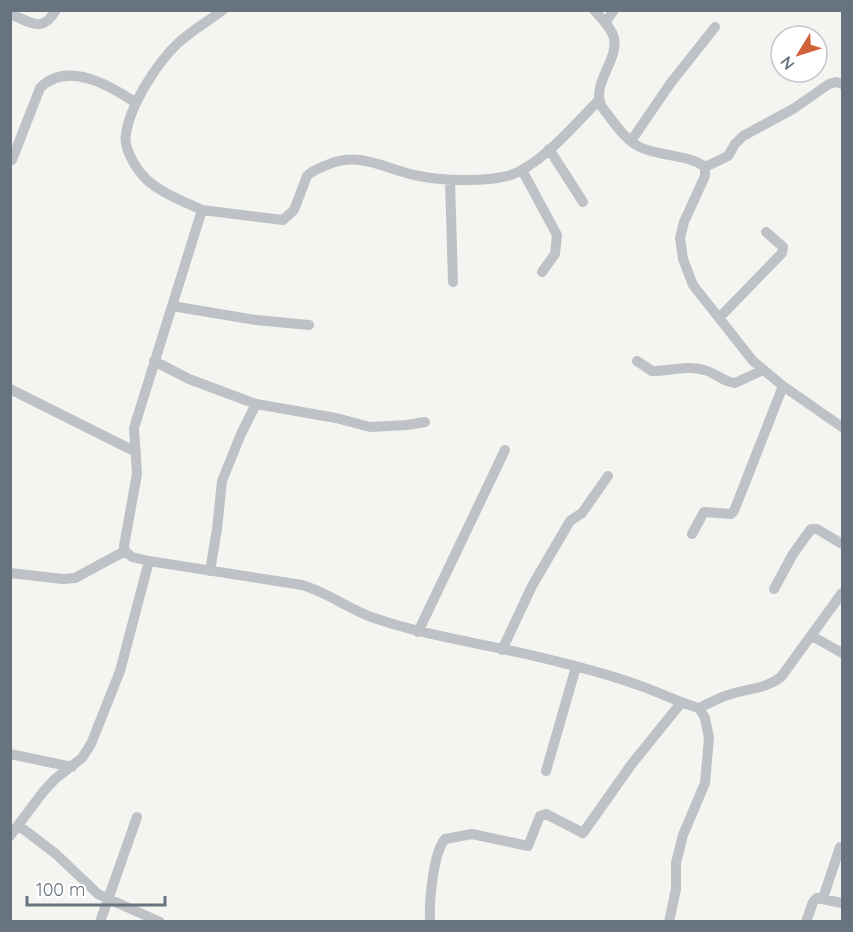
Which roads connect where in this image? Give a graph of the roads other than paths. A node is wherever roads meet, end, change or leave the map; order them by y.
1 (56, 10) edge
2 (223, 10) edge
3 (594, 10) edge
4 (614, 10) edge
5 (10, 14) edge
6 (605, 22) junction
7 (715, 27) dead end
8 (843, 84) edge
9 (598, 101) junction
10 (136, 103) junction
11 (631, 141) junction
12 (549, 148) junction
13 (12, 160) edge
14 (705, 167) junction
15 (522, 170) junction
16 (450, 181) junction
17 (584, 202) dead end
18 (202, 210) junction
19 (766, 232) dead end
20 (542, 272) dead end
21 (453, 282) dead end
22 (172, 306) junction
23 (719, 318) junction
24 (309, 325) dead end
25 (154, 361) junction
26 (638, 361) dead end
27 (762, 370) junction
28 (783, 386) junction
29 (10, 389) edge
30 (256, 404) junction
31 (425, 422) dead end
32 (843, 427) edge
33 (505, 450) dead end
34 (136, 452) junction
35 (608, 476) dead end
36 (692, 534) dead end
37 (843, 544) edge
38 (124, 551) junction
39 (149, 561) junction
40 (210, 570) junction
41 (10, 573) edge
42 (774, 589) dead end
43 (843, 593) edge
44 (418, 632) junction
45 (812, 636) junction
46 (502, 650) junction
47 (843, 653) edge
48 (576, 667) junction
49 (681, 703) junction
50 (699, 708) junction
51 (10, 754) edge
52 (72, 767) junction
53 (546, 771) dead end
54 (137, 817) dead end
55 (18, 825) junction
56 (10, 836) edge
57 (840, 847) dead end
58 (823, 898) junction
59 (108, 899) junction
60 (843, 903) edge
61 (100, 921) edge
62 (160, 921) edge
63 (430, 921) edge
64 (669, 921) edge
65 (806, 921) edge

1 - 5 street
2 - 10 street
3 - 6 street
4 - 6 street
6 - 9 street
7 - 11 street
8 - 14 street
9 - 11 street
9 - 12 street
10 - 13 street
10 - 18 street
11 - 14 street
12 - 15 street
12 - 17 street
14 - 23 street
15 - 16 street
15 - 20 street
16 - 18 street
16 - 21 street
18 - 22 street
19 - 23 street
22 - 24 street
22 - 25 street
23 - 27 street
25 - 30 street
25 - 34 street
26 - 27 street
27 - 28 street
28 - 32 street
28 - 36 street
29 - 34 street
30 - 31 street
30 - 40 street
33 - 44 street
34 - 38 street
35 - 46 street
37 - 42 street
38 - 39 street
38 - 41 street
39 - 40 street
39 - 52 street
40 - 44 street
43 - 45 street
44 - 46 street
45 - 47 street
45 - 50 street
46 - 48 street
48 - 49 street
48 - 53 street
49 - 50 street
49 - 63 street
50 - 64 street
51 - 52 street
52 - 55 street
54 - 59 street
55 - 56 street
55 - 59 street
57 - 58 street
58 - 60 street
58 - 65 street
59 - 61 street
59 - 62 street

